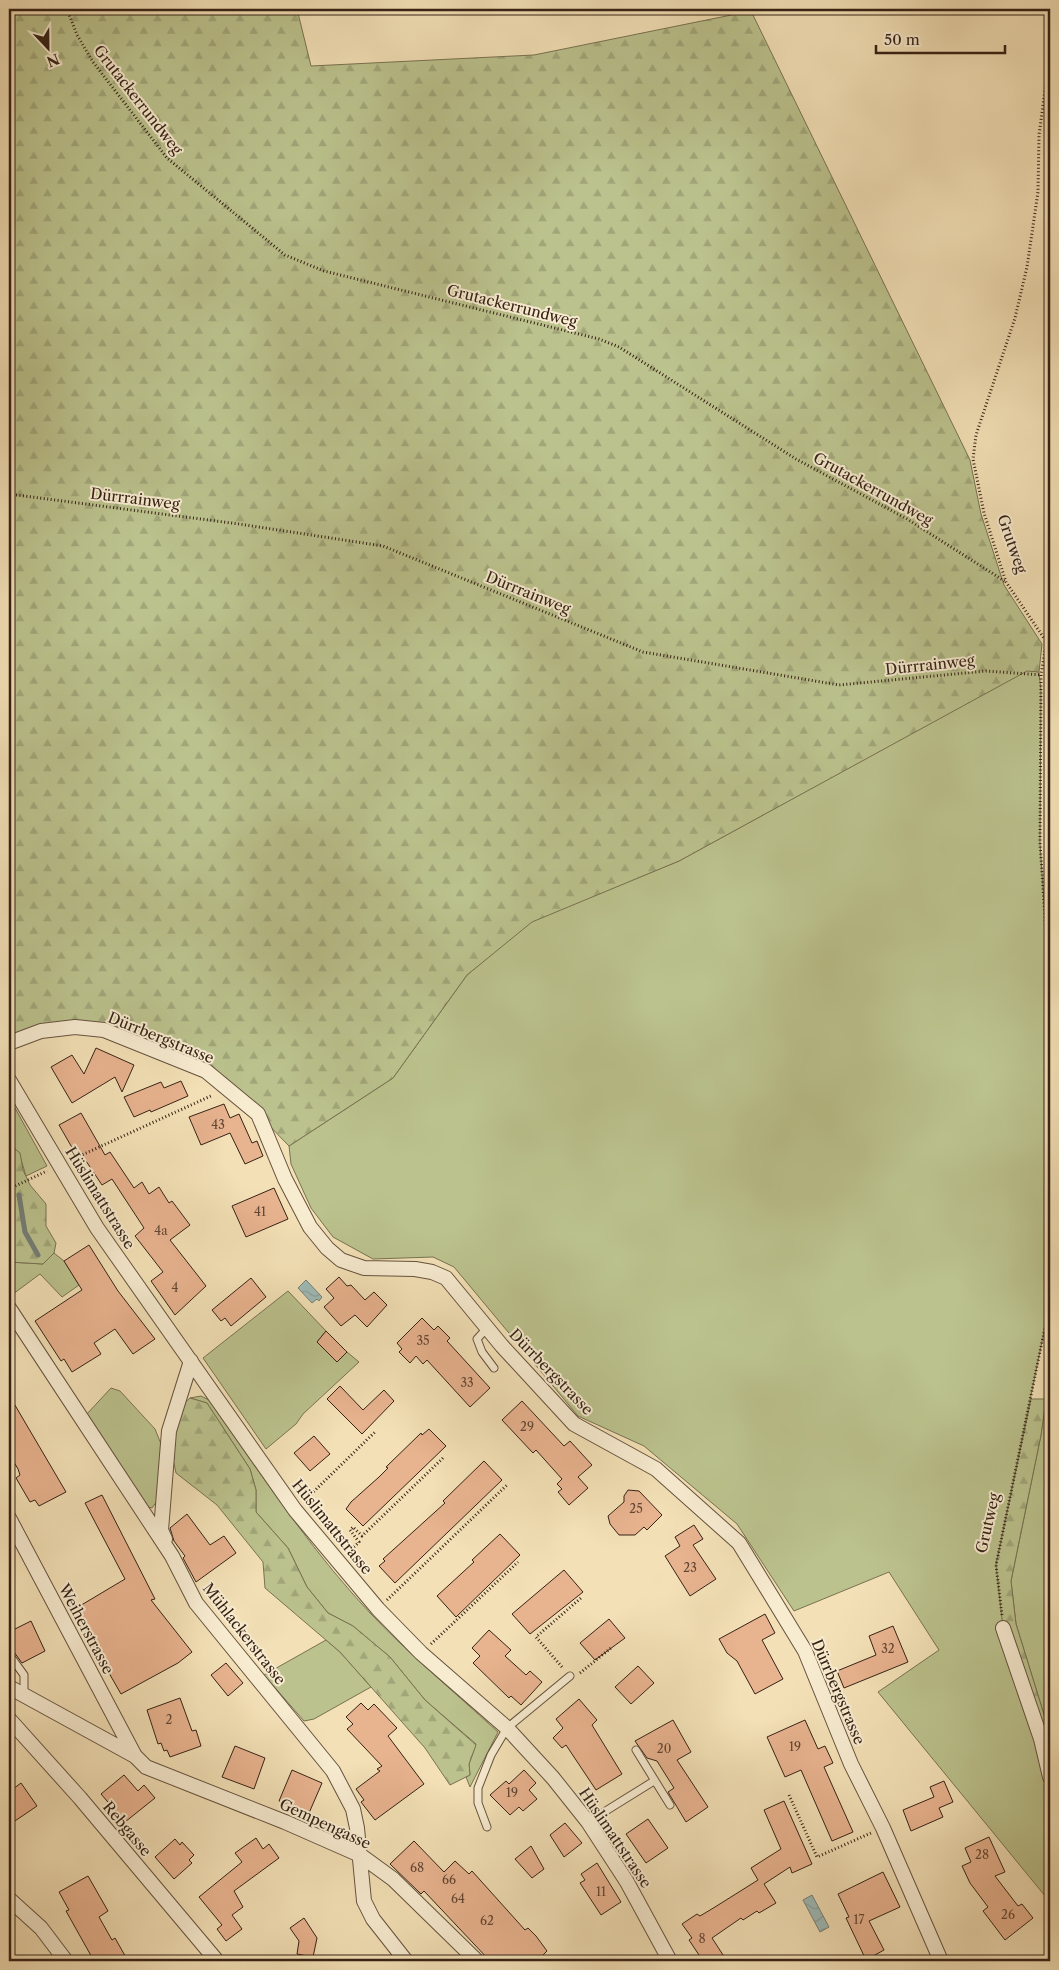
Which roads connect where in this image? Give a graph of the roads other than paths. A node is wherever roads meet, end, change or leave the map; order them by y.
1 (9, 1043) edge
2 (9, 1080) edge
3 (9, 1308) edge
4 (487, 1328) junction
5 (191, 1361) junction
6 (494, 1368) dead end
7 (9, 1518) edge
8 (172, 1556) junction
9 (1003, 1628) road end
10 (11, 1657) dead end
11 (570, 1676) road end
12 (9, 1687) edge
13 (24, 1696) junction
14 (9, 1719) edge
15 (507, 1728) junction
16 (636, 1750) dead end
17 (135, 1756) junction
18 (1050, 1777) edge
19 (654, 1781) junction
20 (670, 1805) dead end
21 (588, 1822) junction
22 (487, 1827) dead end
23 (360, 1856) junction
24 (9, 1899) edge
25 (66, 1961) edge
26 (217, 1961) edge
27 (406, 1961) edge
28 (478, 1961) edge
29 (670, 1961) edge
30 (941, 1961) edge

1 - 4 street, Dürrbergstrasse
2 - 5 street, Hüslimattstrasse
3 - 8 street, Mühlackerstrasse
4 - 6 lane
4 - 30 street, Dürrbergstrasse
5 - 8 street
5 - 15 street, Hüslimattstrasse
7 - 17 street, Weiherstrasse
8 - 23 street, Mühlackerstrasse
9 - 18 street
10 - 13 lane
11 - 15 lane
12 - 13 street, Gempengasse
13 - 17 street, Gempengasse
14 - 26 street, Rebgasse
15 - 21 street, Hüslimattstrasse
15 - 22 lane
16 - 19 lane
17 - 23 street, Gempengasse
19 - 20 lane
19 - 21 lane
21 - 29 street, Hüslimattstrasse
23 - 27 street, Mühlackerstrasse
23 - 28 street, Gempengasse
24 - 25 street

